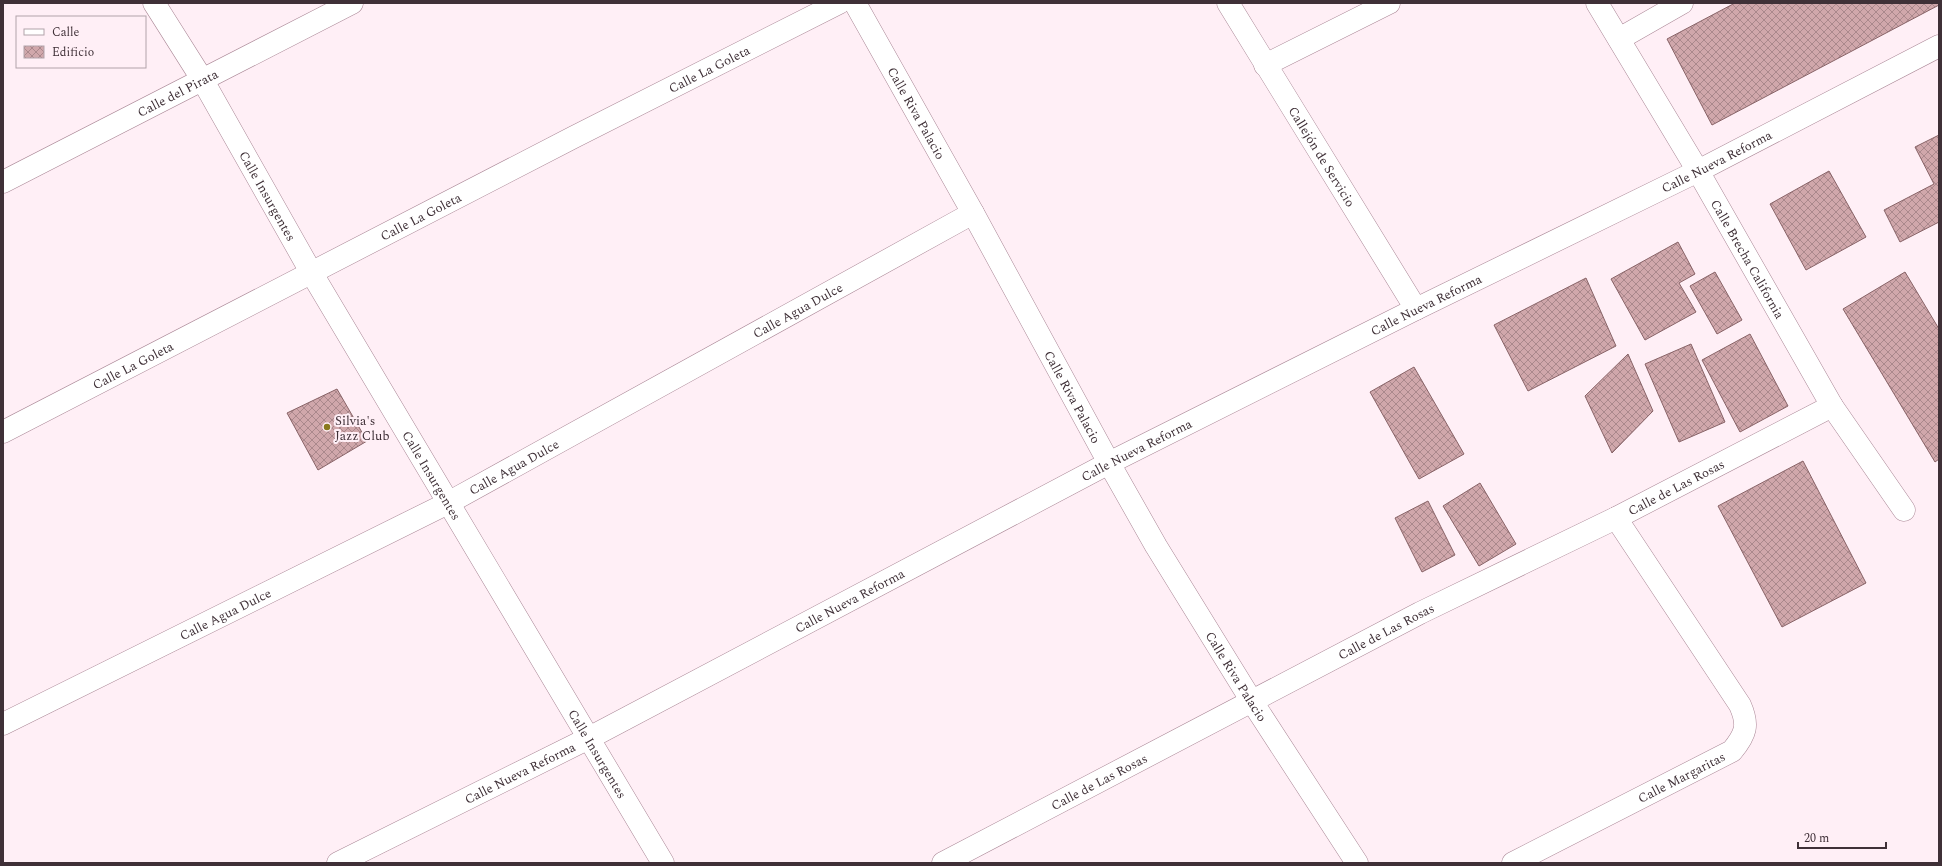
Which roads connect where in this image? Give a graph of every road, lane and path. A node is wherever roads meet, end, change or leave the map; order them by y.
1 (154, 3) edge
2 (352, 3) edge
3 (839, 3) edge
4 (855, 3) edge
5 (1228, 3) edge
6 (1389, 3) edge
7 (1597, 3) edge
8 (1682, 3) edge
9 (1619, 39) junction
10 (1939, 46) edge
11 (1264, 65) junction
12 (202, 79) junction
13 (1698, 171) junction
14 (3, 182) edge
15 (973, 213) junction
16 (311, 272) junction
17 (1416, 309) junction
18 (1832, 406) junction
19 (3, 432) edge
20 (1108, 464) junction
21 (448, 503) junction
22 (1904, 510) dead end
23 (1616, 518) junction
24 (1251, 700) junction
25 (3, 724) edge
26 (589, 738) junction
27 (338, 863) edge
28 (663, 863) edge
29 (943, 863) edge
30 (1357, 863) edge
31 (1513, 863) edge

1 - 12 street, Calle Insurgentes
2 - 12 street, Calle del Pirata
3 - 16 street, Calle La Goleta
4 - 15 street, Calle Riva Palacio
5 - 11 street, Callejón de Servicio
6 - 11 street
7 - 9 street, Calle Brecha California
8 - 9 street
9 - 13 street, Calle Brecha California
10 - 13 street, Calle Nueva Reforma
11 - 17 street, Callejón de Servicio
12 - 14 street, Calle del Pirata
12 - 16 street, Calle Insurgentes
13 - 17 street, Calle Nueva Reforma
13 - 18 street, Calle Brecha California
15 - 20 street, Calle Riva Palacio
15 - 21 street, Calle Agua Dulce
16 - 19 street, Calle La Goleta
16 - 21 street, Calle Insurgentes
17 - 20 street, Calle Nueva Reforma
18 - 22 street, Calle Brecha California
18 - 23 street, Calle de Las Rosas
20 - 24 street, Calle Riva Palacio
20 - 26 street, Calle Nueva Reforma
21 - 25 street, Calle Agua Dulce
21 - 26 street, Calle Insurgentes
23 - 24 street, Calle de Las Rosas
23 - 31 street, Calle Margaritas
24 - 29 street, Calle de Las Rosas
24 - 30 street, Calle Riva Palacio
26 - 27 street, Calle Nueva Reforma
26 - 28 street, Calle Insurgentes

